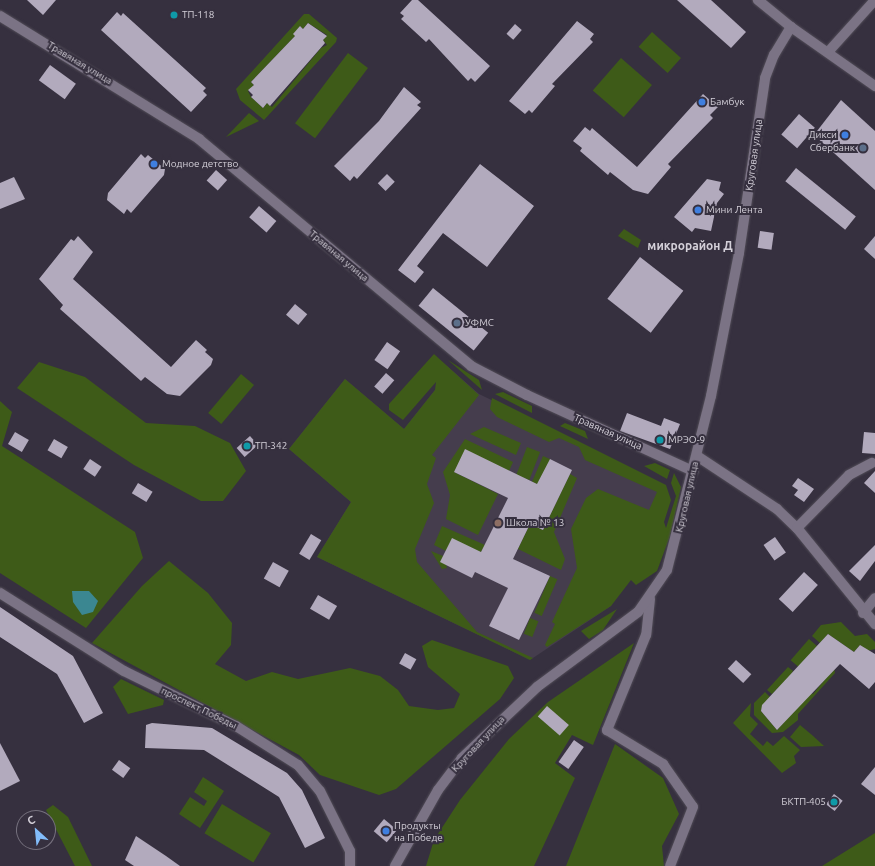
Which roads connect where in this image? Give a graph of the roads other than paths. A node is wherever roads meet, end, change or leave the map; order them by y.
1 (758, 0) edge
2 (874, 0) edge
3 (0, 16) edge
4 (791, 27) junction
5 (829, 52) junction
6 (875, 86) edge
7 (697, 456) junction
8 (872, 463) dead end
9 (693, 471) junction
10 (797, 528) junction
11 (0, 592) edge
12 (875, 598) edge
13 (650, 599) junction
14 (863, 613) junction
15 (875, 624) edge
16 (350, 866) edge
17 (395, 866) edge
18 (670, 866) edge

1 - 4 street
2 - 5 street
3 - 9 street, Травяная улица
4 - 5 street
4 - 7 street, Круговая улица
5 - 6 street
7 - 9 street, Круговая улица
7 - 10 street
8 - 10 street
9 - 13 street, Круговая улица
10 - 14 street
11 - 16 street, проспект Победы
12 - 14 street
13 - 17 street, Круговая улица
13 - 18 street
14 - 15 street

